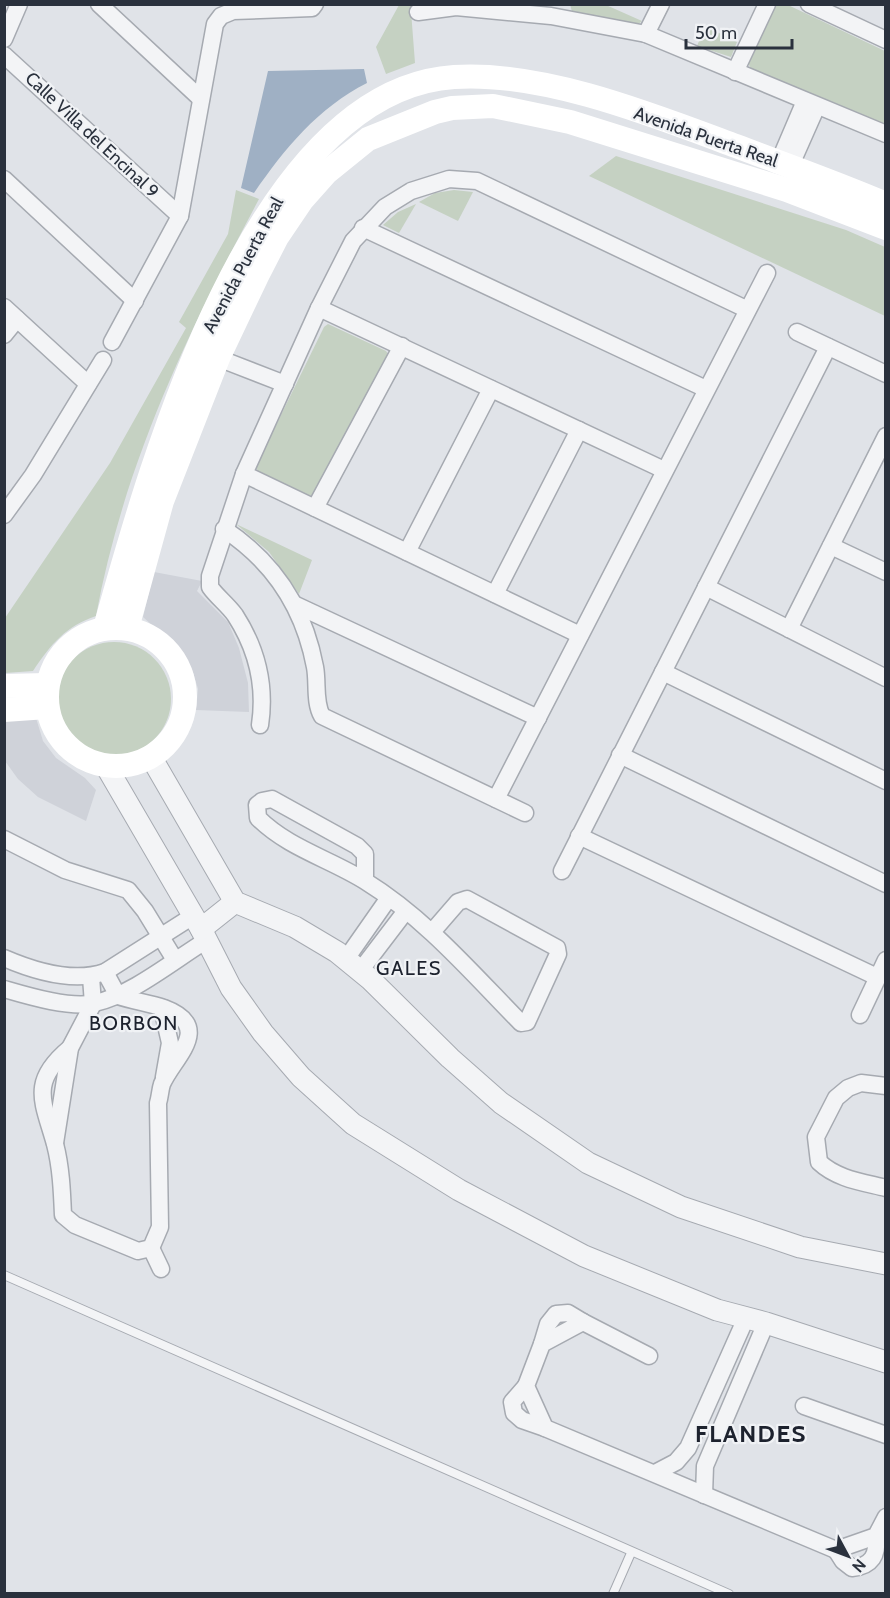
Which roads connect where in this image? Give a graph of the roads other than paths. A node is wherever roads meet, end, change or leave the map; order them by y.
1 (19, 4) edge
2 (99, 4) edge
3 (315, 4) edge
4 (661, 4) edge
5 (766, 4) edge
6 (809, 4) edge
7 (456, 6) edge
8 (292, 7) edge
9 (554, 10) edge
10 (418, 12) dead end
11 (646, 34) junction
12 (4, 39) edge
13 (885, 40) edge
14 (4, 55) edge
15 (735, 72) junction
16 (579, 94) junction
17 (201, 99) junction
18 (811, 104) junction
19 (570, 122) junction
20 (885, 134) edge
21 (785, 165) junction
22 (4, 179) edge
23 (885, 204) edge
24 (180, 216) junction
25 (363, 228) junction
26 (885, 228) edge
27 (767, 273) dead end
28 (135, 301) junction
29 (320, 308) junction
30 (746, 309) junction
31 (10, 313) edge
32 (797, 332) dead end
33 (4, 335) edge
34 (112, 342) dead end
35 (402, 346) junction
36 (828, 347) junction
37 (220, 353) junction
38 (103, 360) dead end
39 (885, 374) edge
40 (287, 379) junction
41 (88, 384) junction
42 (491, 389) junction
43 (706, 389) junction
44 (579, 430) junction
45 (885, 436) edge
46 (879, 465) edge
47 (664, 470) junction
48 (244, 474) junction
49 (315, 508) junction
50 (4, 515) edge
51 (224, 529) junction
52 (831, 546) junction
53 (407, 552) junction
54 (885, 572) edge
55 (706, 587) junction
56 (495, 594) junction
57 (296, 605) junction
58 (116, 628) junction
59 (789, 629) junction
60 (580, 635) junction
61 (663, 672) junction
62 (885, 678) edge
63 (4, 686) edge
64 (47, 696) junction
65 (4, 710) edge
66 (538, 718) junction
67 (260, 725) dead end
68 (621, 755) junction
69 (151, 757) junction
70 (106, 766) junction
71 (885, 781) edge
72 (496, 799) junction
73 (525, 813) dead end
74 (579, 836) junction
75 (4, 839) edge
76 (562, 871) dead end
77 (365, 881) junction
78 (885, 884) edge
79 (388, 899) junction
80 (235, 902) junction
81 (405, 912) junction
82 (200, 928) junction
83 (432, 932) junction
84 (161, 938) junction
85 (4, 958) edge
86 (175, 960) junction
87 (885, 960) edge
88 (353, 965) junction
89 (98, 975) junction
90 (877, 977) junction
91 (4, 989) edge
92 (118, 996) junction
93 (93, 1004) junction
94 (860, 1015) dead end
95 (885, 1086) edge
96 (885, 1188) edge
97 (151, 1248) junction
98 (885, 1264) edge
99 (161, 1269) dead end
100 (4, 1275) edge
101 (756, 1321) junction
102 (650, 1356) dead end
103 (885, 1362) edge
104 (714, 1390) junction
105 (734, 1397) junction
106 (804, 1406) dead end
107 (885, 1435) edge
108 (655, 1473) junction
109 (704, 1495) junction
110 (885, 1517) edge
111 (876, 1536) junction
112 (837, 1550) junction
113 (631, 1553) junction
114 (613, 1593) edge
115 (729, 1593) edge

1 - 12 street
2 - 17 street
3 - 8 street
4 - 11 street
5 - 15 street
6 - 13 street
7 - 9 street
7 - 10 street
8 - 17 street, Calle Villa del Encinal 9
9 - 11 street
11 - 15 street
14 - 24 street, Calle Villa del Encinal 9
15 - 18 street
16 - 19 main road
16 - 21 main road, Avenida Puerta Real
16 - 58 main road, Avenida Puerta Real
17 - 24 street, Calle Villa del Encinal 9
18 - 20 street
18 - 21 street
19 - 26 main road, Avenida Puerta Real
19 - 37 main road, Avenida Puerta Real
21 - 23 main road, Avenida Puerta Real
22 - 28 street
24 - 28 street, Calle Villa del Encinal 9
25 - 29 street
25 - 30 street
25 - 43 street
27 - 30 street
28 - 34 street, Calle Villa del Encinal 9
29 - 35 street
29 - 40 street
30 - 43 street
31 - 33 street
31 - 41 street
32 - 36 street
35 - 42 street
35 - 49 street
36 - 39 street
36 - 55 street
37 - 40 street
37 - 58 main road, Avenida Puerta Real
38 - 41 street
40 - 48 street
41 - 50 street
42 - 44 street
42 - 53 street
43 - 47 street
44 - 47 street
44 - 56 street
45 - 46 street
46 - 52 street
47 - 60 street
48 - 49 street
48 - 51 street
49 - 53 street
51 - 57 street
51 - 67 street
52 - 54 street
52 - 59 street
53 - 56 street
55 - 59 street
55 - 61 street
56 - 60 street
57 - 66 street
57 - 72 street
58 - 64 main road
58 - 69 main road
59 - 62 street
60 - 66 street
61 - 68 street
61 - 71 street
63 - 64 main road
64 - 65 main road
64 - 70 main road
66 - 72 street
68 - 74 street
68 - 78 street
69 - 70 main road
69 - 80 street
70 - 82 street
72 - 73 street
74 - 76 street
74 - 90 street
75 - 84 street
77 - 77 street
77 - 79 street
79 - 81 street
79 - 88 street
80 - 82 street
80 - 88 street
81 - 83 street
81 - 88 street
82 - 84 street
82 - 86 street
82 - 101 street
83 - 83 street
84 - 86 street
84 - 89 street
85 - 89 street
86 - 92 street
87 - 90 street
88 - 98 street
89 - 92 street
89 - 93 street
90 - 94 street
91 - 93 street
92 - 93 street
92 - 97 street
93 - 97 street
95 - 96 street
97 - 99 street
100 - 113 lane
101 - 103 street
101 - 104 street
101 - 105 street
102 - 108 street
104 - 105 street
104 - 108 street
105 - 109 street
106 - 107 street
108 - 109 street
109 - 112 street
110 - 111 street
111 - 112 street
111 - 112 street
113 - 114 lane
113 - 115 lane

